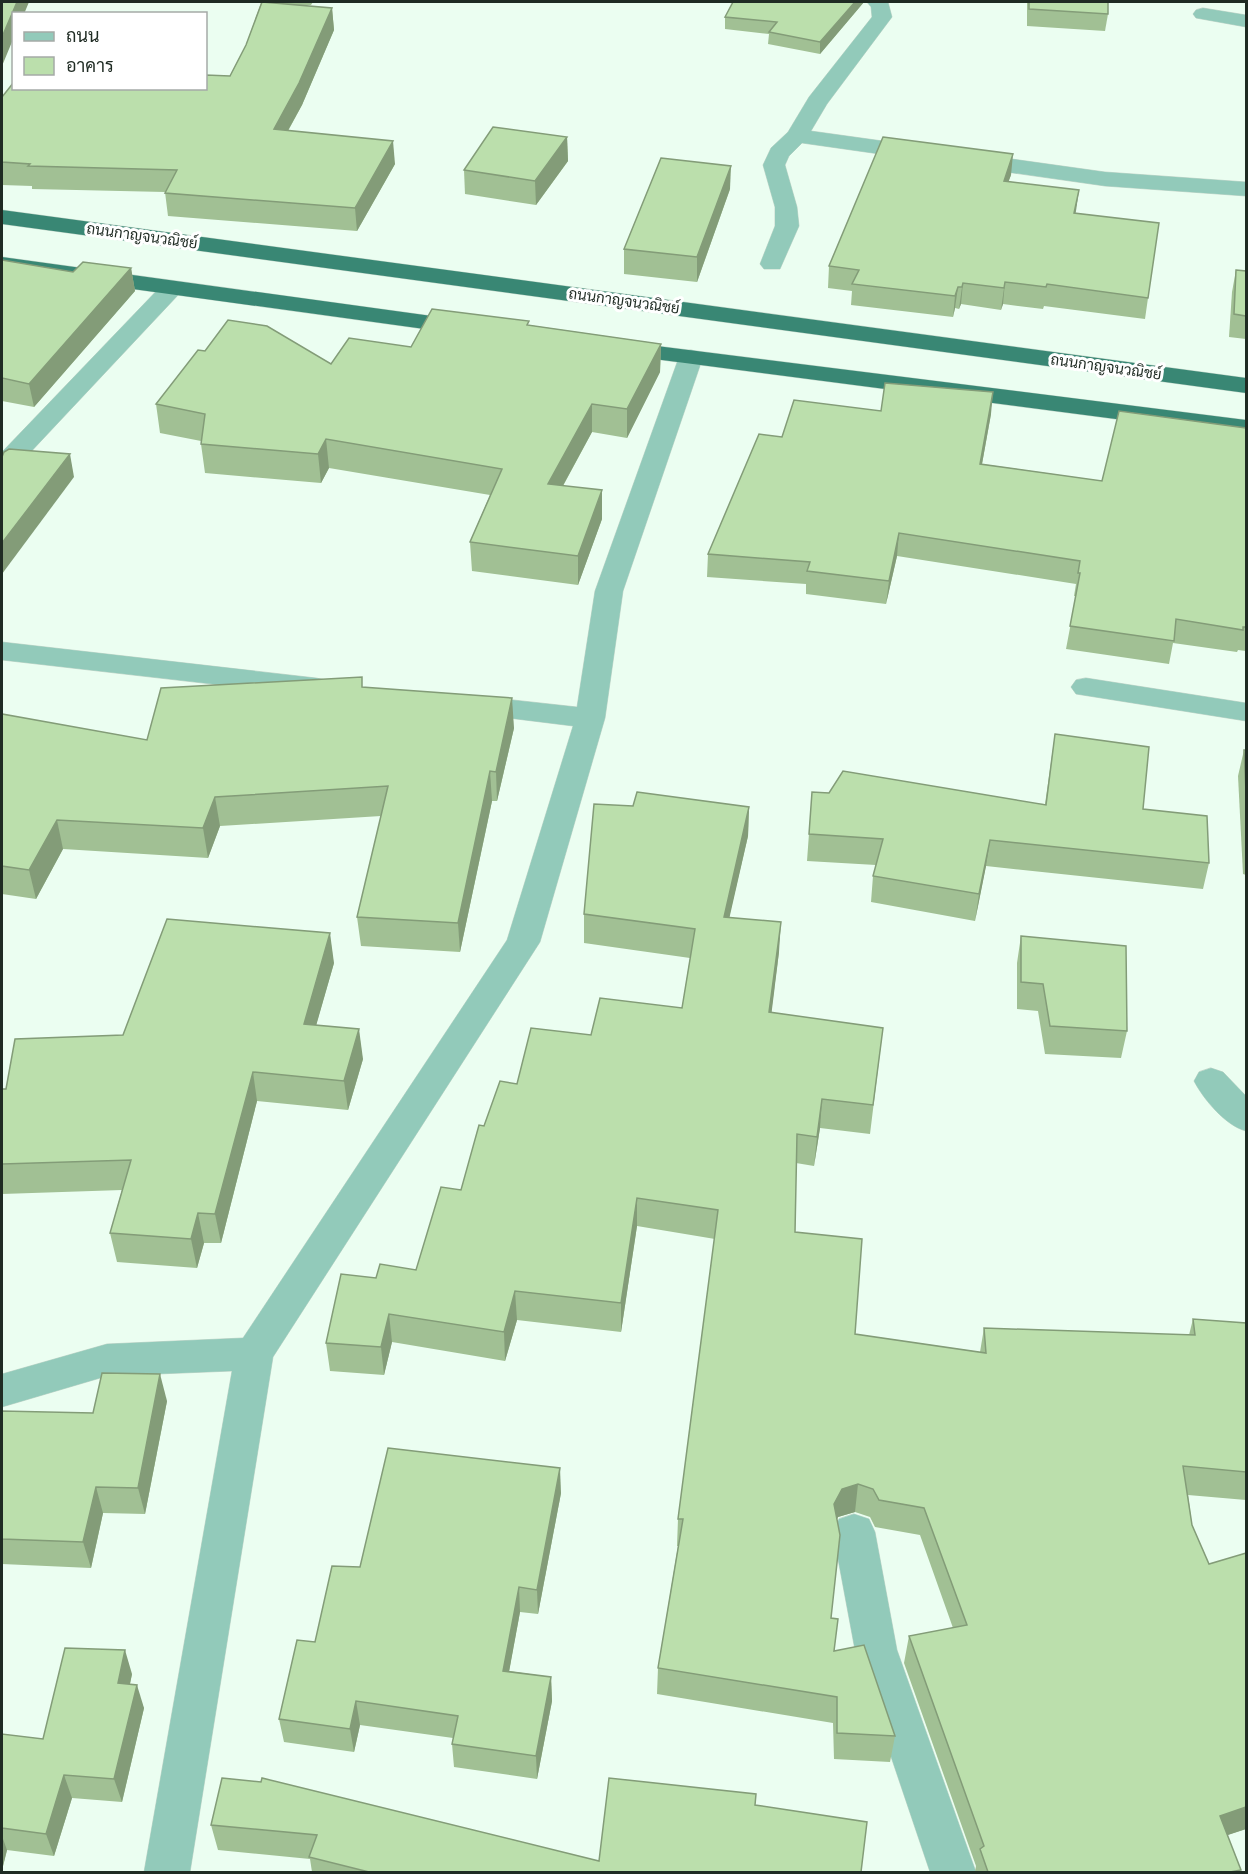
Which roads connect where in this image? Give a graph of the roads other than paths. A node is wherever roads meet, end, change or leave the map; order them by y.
1 (877, 2) edge
2 (1203, 14) dead end
3 (1246, 21) edge
4 (797, 136) junction
5 (1246, 189) edge
6 (2, 217) edge
7 (2, 264) edge
8 (772, 264) dead end
9 (172, 288) junction
10 (491, 331) edge
11 (597, 345) edge
12 (691, 357) junction
13 (1246, 386) edge
14 (1246, 428) edge
15 (2, 467) edge
16 (2, 651) edge
17 (1086, 687) dead end
18 (343, 690) edge
19 (437, 701) edge
20 (1246, 712) edge
21 (590, 718) junction
22 (1211, 1081) dead end
23 (1246, 1118) edge
24 (254, 1354) junction
25 (2, 1390) edge
26 (854, 1532) dead end
27 (167, 1872) edge
28 (953, 1872) edge

1 - 4 street
2 - 3 street
4 - 5 street
4 - 8 street
6 - 13 highway, ถนนกาญจนวณิชย์
7 - 9 highway
9 - 10 highway
9 - 15 street
11 - 12 highway
12 - 14 highway
12 - 21 street
16 - 18 street
17 - 20 street
19 - 21 street
21 - 24 street
22 - 23 street
24 - 25 street
24 - 27 street
26 - 28 street

